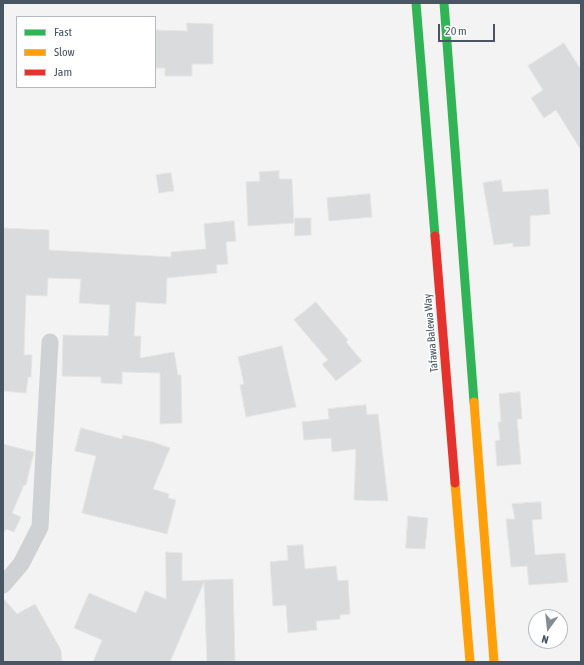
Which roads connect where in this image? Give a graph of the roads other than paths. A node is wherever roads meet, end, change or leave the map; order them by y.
1 (416, 3) edge
2 (444, 3) edge
3 (50, 342) dead end
4 (3, 585) edge
5 (470, 662) edge
6 (494, 662) edge

1 - 5 main road, Tafawa Balewa Way
2 - 6 main road
3 - 4 street

